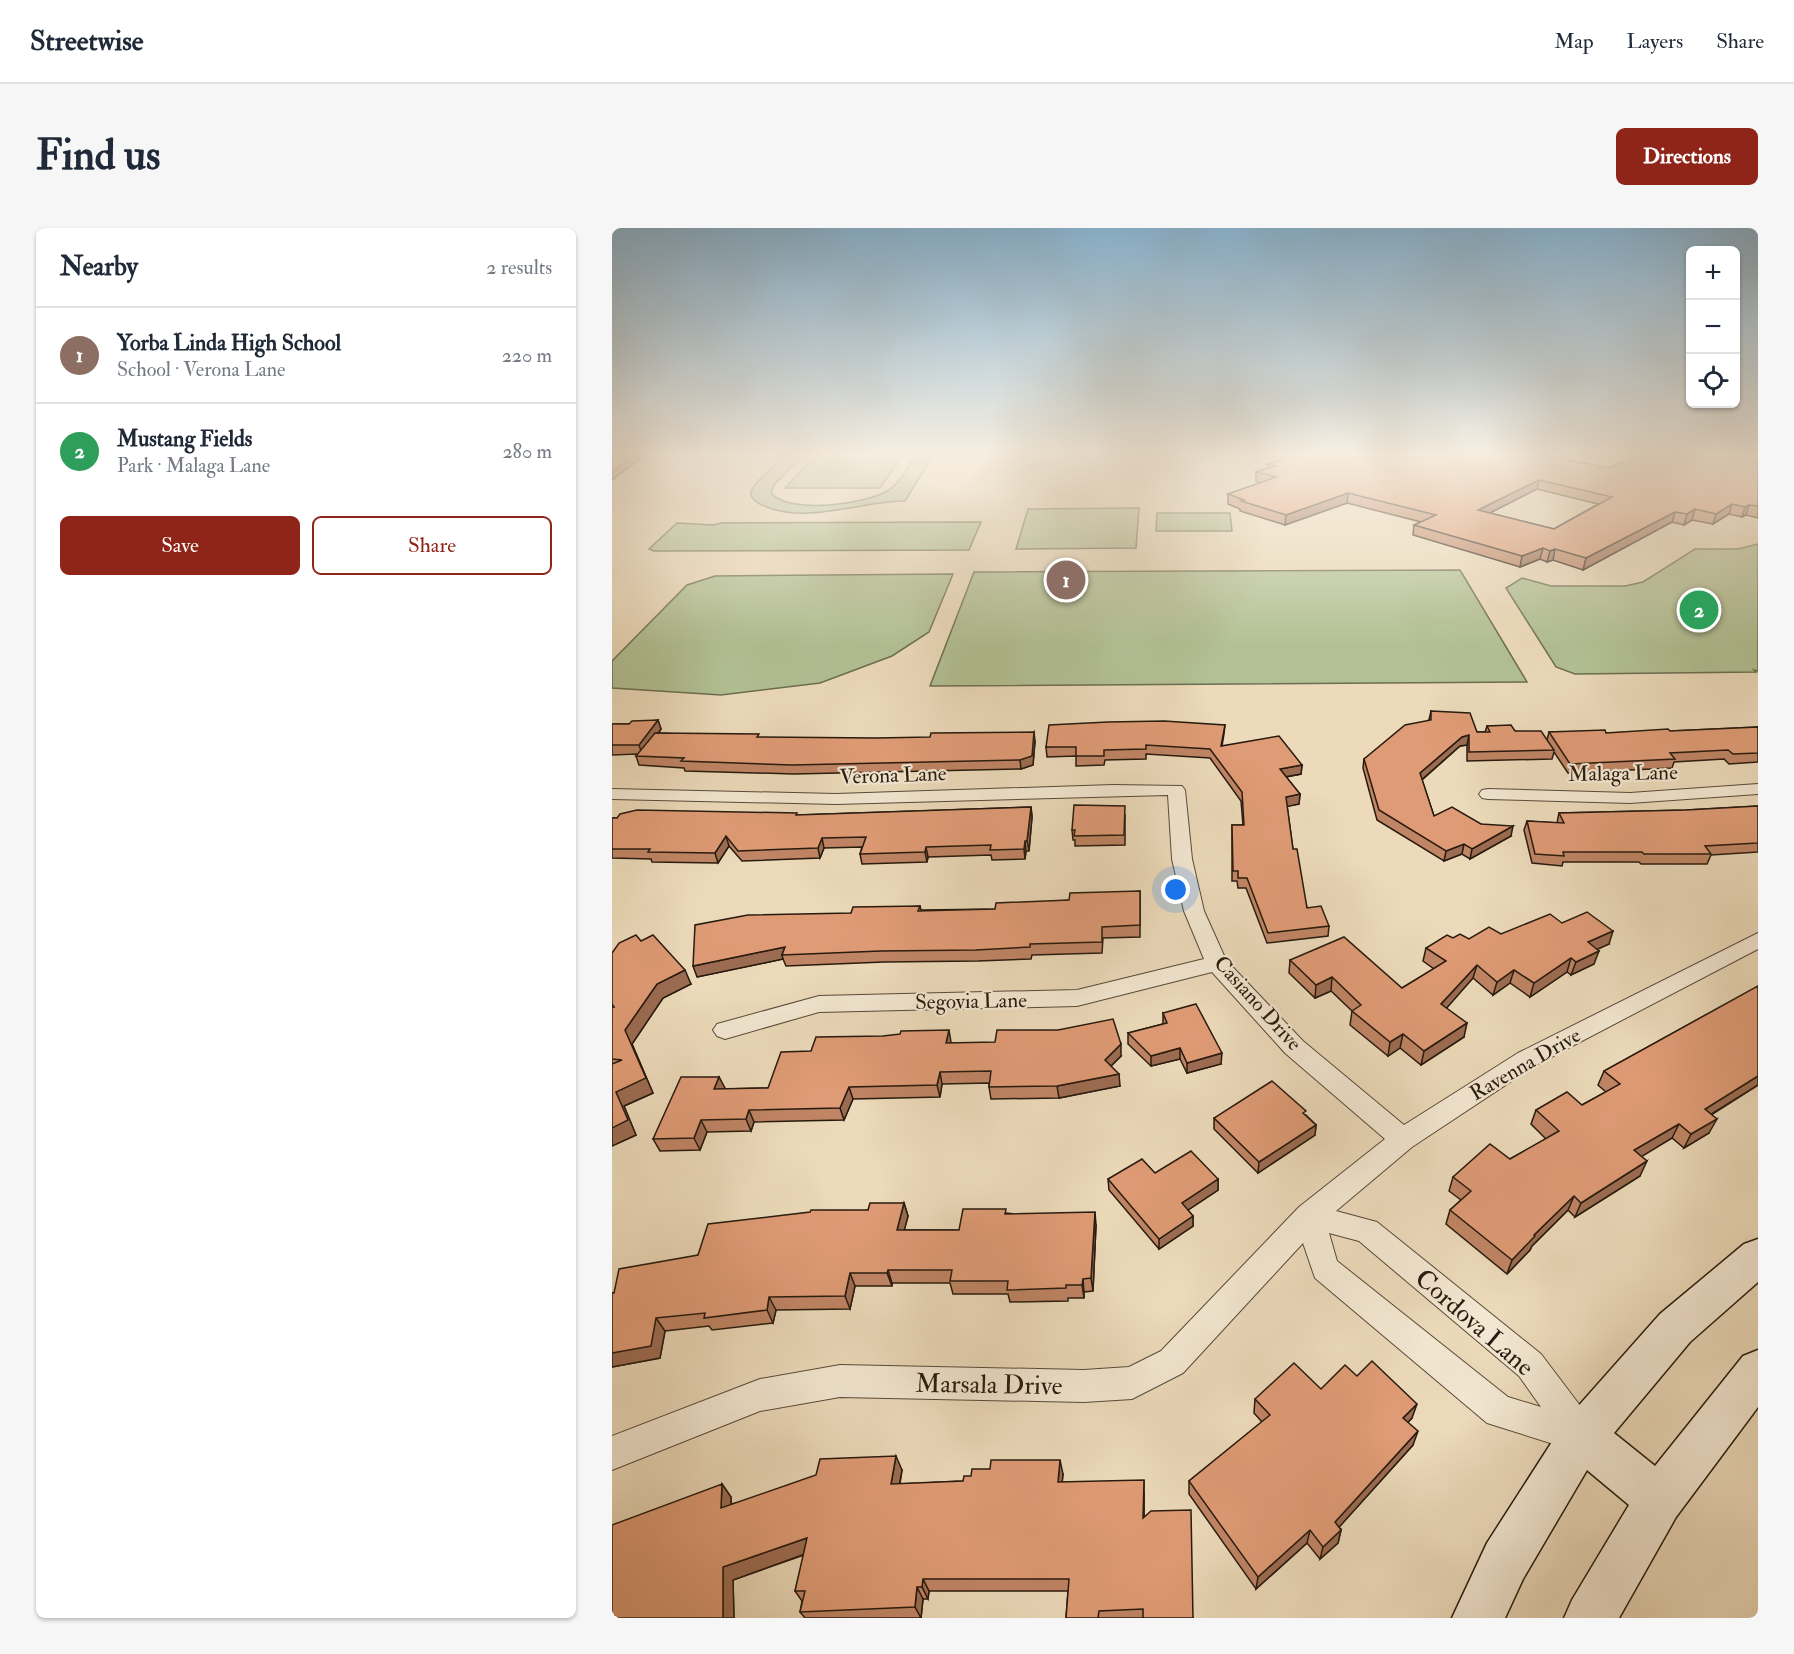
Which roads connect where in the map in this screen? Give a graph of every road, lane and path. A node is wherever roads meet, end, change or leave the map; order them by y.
1 (1758, 789) edge
2 (1176, 790) joint
3 (612, 794) edge
4 (1488, 794) dead end
5 (1758, 940) edge
6 (1217, 963) junction
7 (725, 1030) dead end
8 (1403, 1139) junction
9 (1309, 1216) junction
10 (1758, 1257) edge
11 (1758, 1371) edge
12 (1582, 1436) junction
13 (612, 1453) edge
14 (1659, 1500) junction
15 (1478, 1618) edge
16 (1590, 1618) edge

1 - 4 street, Malaga Lane
2 - 3 street, Verona Lane
2 - 6 street, Casiano Drive
5 - 8 street, Ravenna Drive
6 - 7 street, Segovia Lane
6 - 8 street, Casiano Drive
8 - 9 street, Ravenna Drive
9 - 12 street, Cordova Lane
9 - 12 street
9 - 13 street, Marsala Drive
10 - 12 main road
11 - 14 main road
12 - 14 main road
12 - 15 main road
14 - 16 main road

